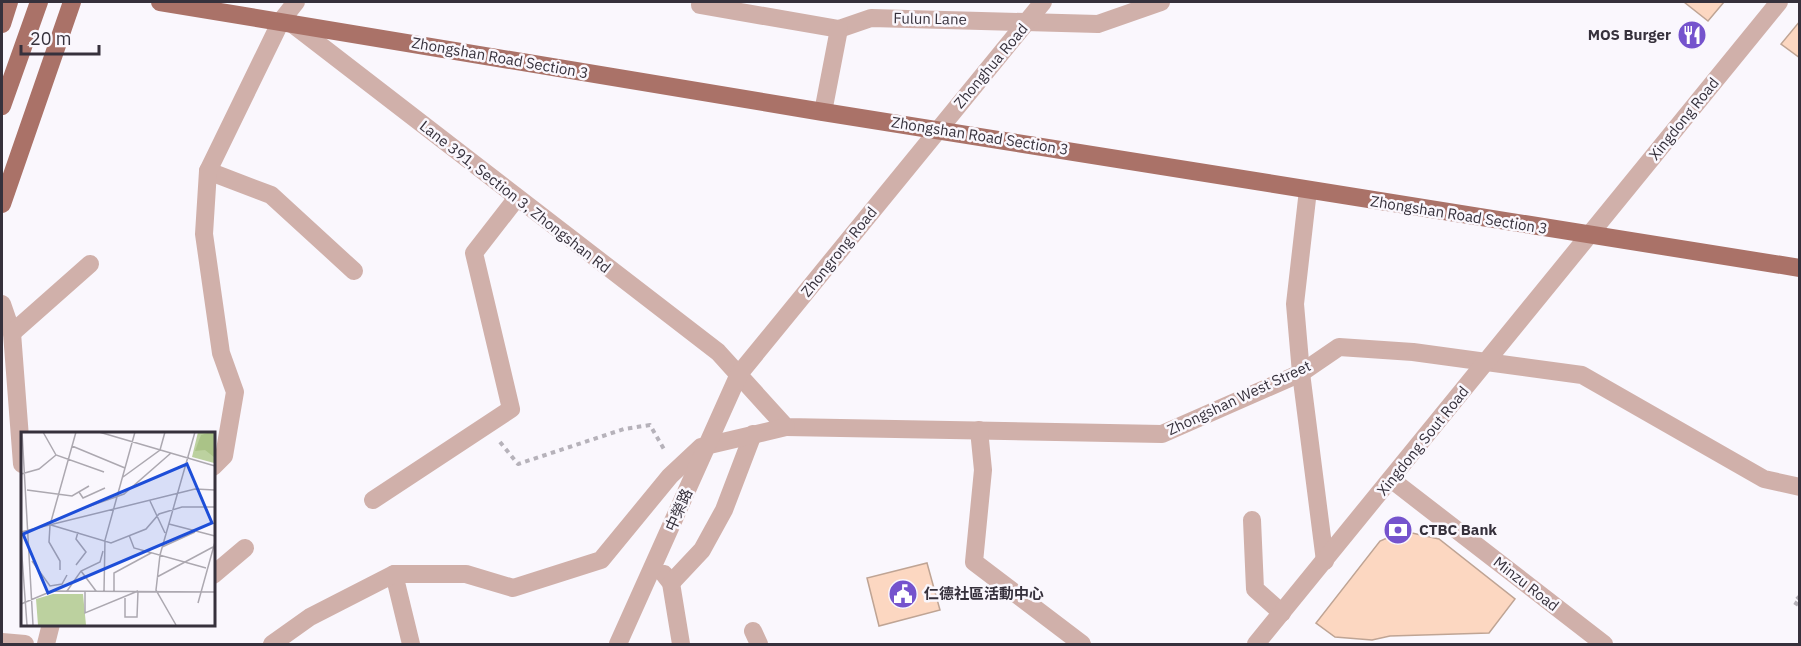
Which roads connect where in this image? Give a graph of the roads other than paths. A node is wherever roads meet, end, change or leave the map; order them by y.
1 (9, 2) edge
2 (39, 2) edge
3 (72, 2) edge
4 (160, 2) edge
5 (296, 2) edge
6 (1043, 2) edge
7 (1161, 2) edge
8 (1779, 2) edge
9 (700, 5) dead end
10 (1029, 20) junction
11 (285, 22) junction
12 (2, 24) edge
13 (838, 29) junction
14 (2, 106) edge
15 (823, 112) junction
16 (939, 129) junction
17 (208, 171) junction
18 (1308, 190) junction
19 (516, 199) junction
20 (2, 204) edge
21 (1589, 236) junction
22 (90, 264) dead end
23 (1800, 268) edge
24 (354, 271) dead end
25 (2, 304) edge
26 (12, 333) junction
27 (1488, 362) junction
28 (1301, 373) junction
29 (739, 374) junction
30 (786, 427) junction
31 (979, 430) junction
32 (753, 434) junction
33 (709, 445) junction
34 (21, 451) edge
35 (214, 467) edge
36 (1392, 480) junction
37 (1800, 487) edge
38 (373, 500) dead end
39 (1252, 520) dead end
40 (245, 548) dead end
41 (1325, 561) junction
42 (655, 563) junction
43 (214, 574) edge
44 (394, 574) junction
45 (670, 583) junction
46 (1282, 613) junction
47 (51, 625) edge
48 (2, 642) edge
49 (25, 645) edge
50 (46, 645) edge
51 (272, 645) edge
52 (411, 645) edge
53 (618, 645) edge
54 (681, 645) edge
55 (1082, 645) edge
56 (1256, 645) edge
57 (1604, 645) edge

1 - 12 main road
2 - 14 main road
3 - 20 main road
4 - 11 main road, Zhongshan Road Section 3
5 - 11 street
6 - 10 street, Zhonghua Road
7 - 10 street, Fulun Lane
8 - 21 street, Xingdong Road
9 - 13 street, Fulun Lane
10 - 13 street, Fulun Lane
10 - 16 street, Zhonghua Road
11 - 15 main road, Zhongshan Road Section 3
11 - 17 street
11 - 19 street, Lane 391, Section 3, Zhongshan Rd
13 - 15 street
15 - 16 main road, Zhongshan Road Section 3
16 - 18 main road, Zhongshan Road Section 3
16 - 29 street, Zhongrong Road
17 - 24 street
17 - 35 street
18 - 21 main road, Zhongshan Road Section 3
18 - 28 street
19 - 29 street, Lane 391, Section 3, Zhongshan Rd
19 - 38 street
21 - 23 main road, Zhongshan Road Section 3
21 - 27 street, Xingdong Sout Road
22 - 26 street
25 - 26 street
26 - 34 street
27 - 28 street, Zhongshan West Street
27 - 36 street, Xingdong Sout Road
27 - 37 street, Zhongshan West Street
28 - 31 street, Zhongshan West Street
28 - 41 street
29 - 30 street
29 - 33 street, 中榮路
30 - 31 street, Zhongshan West Street
30 - 32 street, Zhongshan West Street
31 - 55 street
32 - 33 street, Zhongshan West Street
32 - 45 street
33 - 42 street, 中榮路
33 - 44 street
36 - 41 street, Xingdong Sout Road
36 - 57 street, Minzu Road
39 - 46 street
40 - 43 street
41 - 46 street, Xingdong Sout Road
42 - 45 street
42 - 53 street, 中榮路
44 - 51 street
44 - 52 street
45 - 54 street
46 - 56 street, Xingdong Sout Road
47 - 50 street
48 - 49 street

